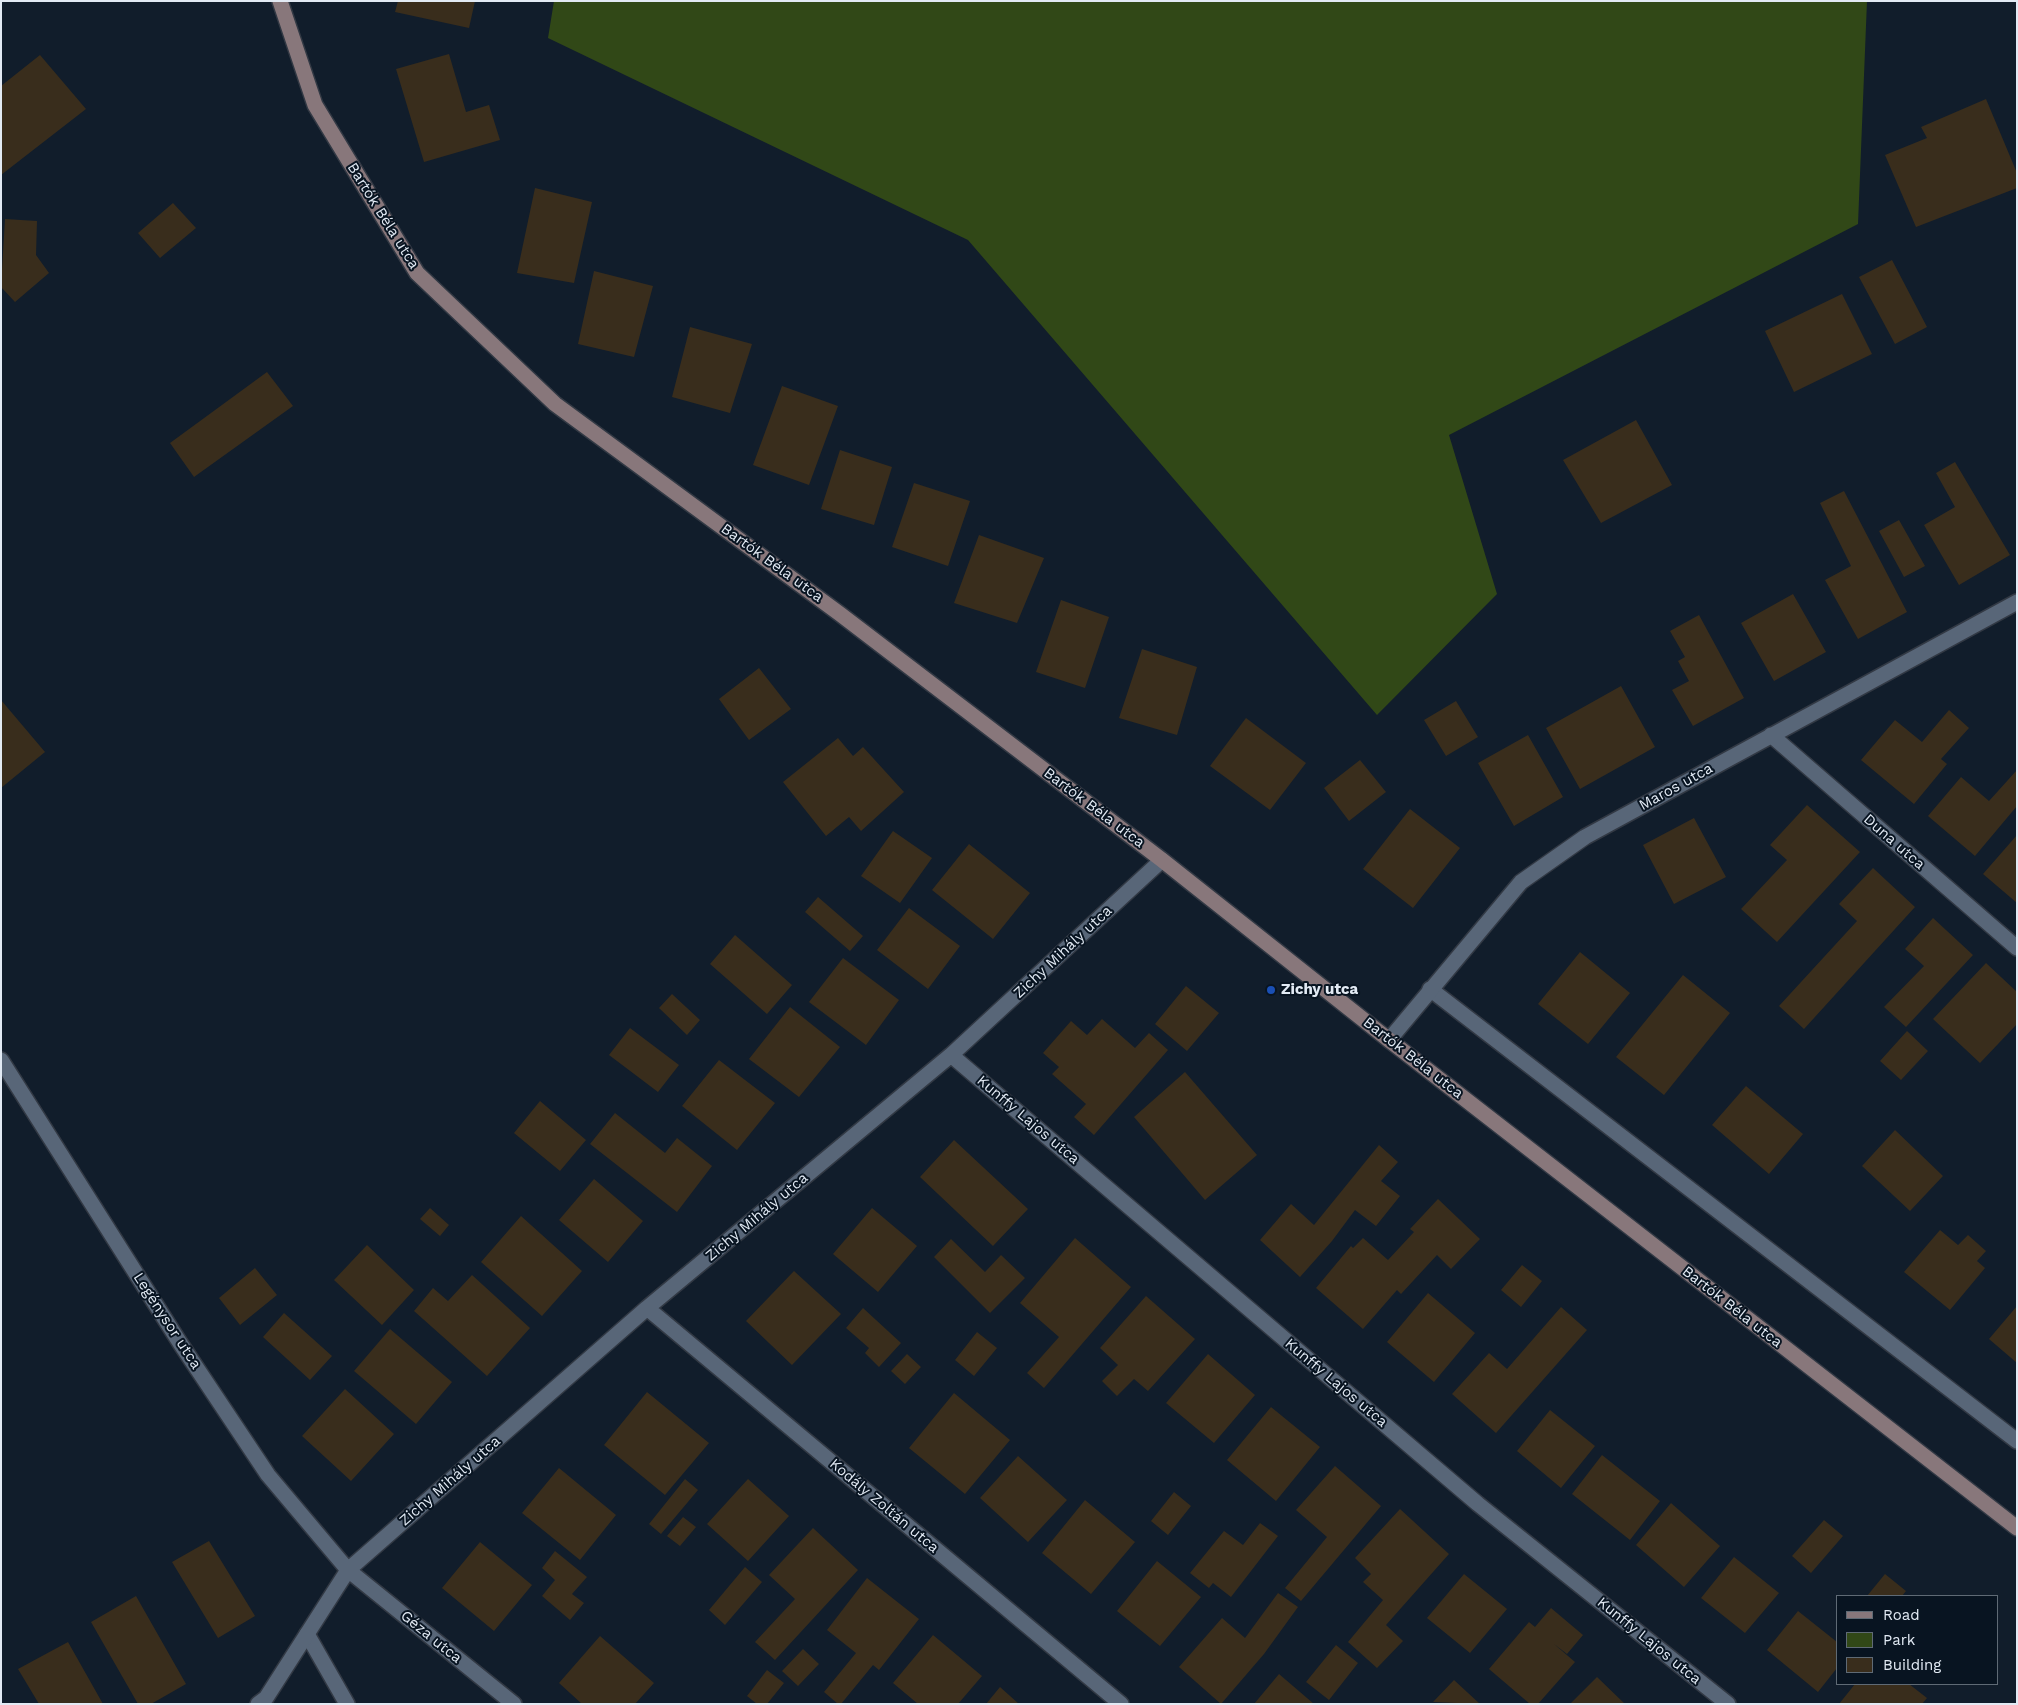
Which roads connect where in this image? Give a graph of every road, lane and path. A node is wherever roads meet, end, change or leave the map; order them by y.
1 (280, 1) edge
2 (2017, 602) edge
3 (1771, 735) junction
4 (1162, 860) junction
5 (2017, 948) edge
6 (1430, 989) junction
7 (1389, 1040) junction
8 (951, 1055) junction
9 (1, 1060) edge
10 (647, 1308) junction
11 (2017, 1441) edge
12 (2017, 1528) edge
13 (348, 1570) junction
14 (306, 1634) junction
15 (258, 1704) edge
16 (347, 1704) edge
17 (514, 1704) edge
18 (1120, 1704) edge
19 (1728, 1704) edge

1 - 4 street, Bartók Béla utca
2 - 3 street, Maros utca
3 - 5 street, Duna utca
3 - 6 street, Maros utca
4 - 7 street, Bartók Béla utca
4 - 8 street, Zichy Mihály utca
6 - 7 street, Maros utca
6 - 11 street
7 - 12 street, Bartók Béla utca
8 - 10 street, Zichy Mihály utca
8 - 19 street, Kunffy Lajos utca
9 - 13 street, Legénysor utca
10 - 13 street, Zichy Mihály utca
10 - 18 street, Kodály Zoltán utca
13 - 14 street, Zichy Mihály utca
13 - 17 street, Géza utca
14 - 15 street, Zichy Mihály utca
14 - 16 street

